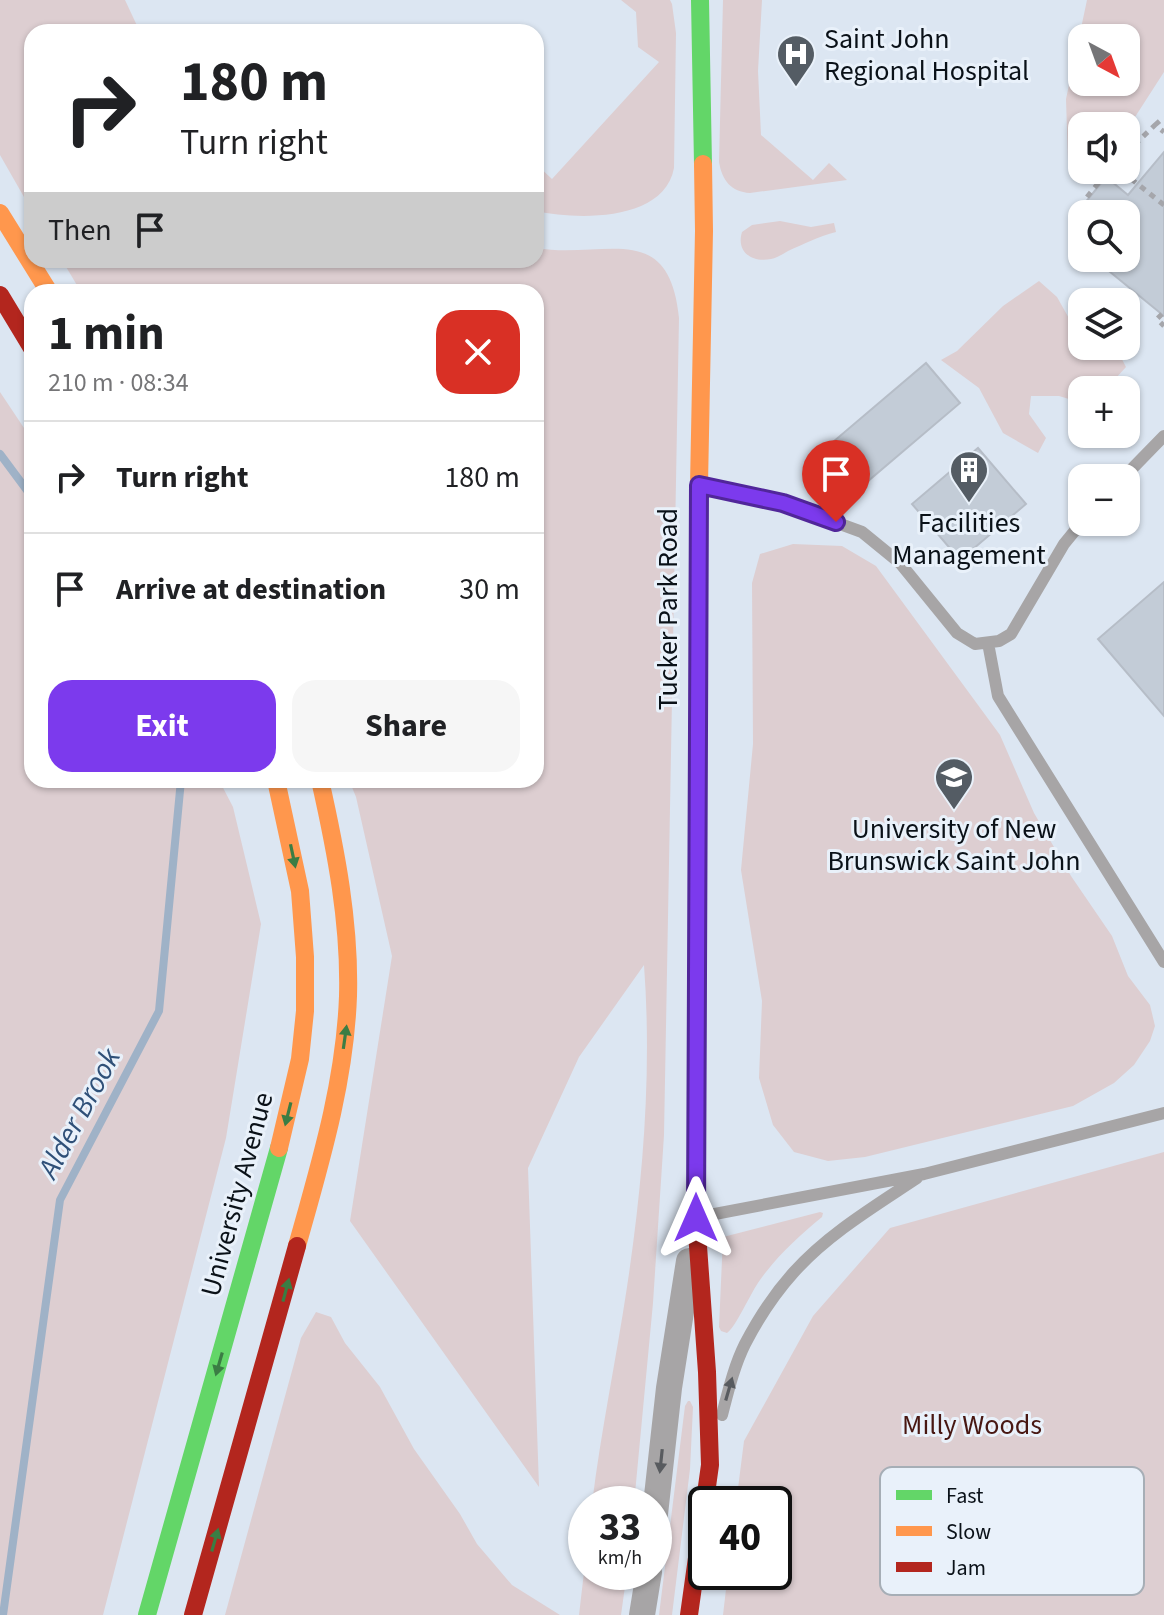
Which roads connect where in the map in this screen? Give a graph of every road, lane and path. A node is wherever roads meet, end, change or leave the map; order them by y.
1 (700, 0) edge
2 (1164, 117) edge
3 (1155, 125) junction
4 (1164, 132) edge
5 (1140, 139) edge
6 (1098, 184) edge
7 (1138, 184) edge
8 (1087, 197) dead end
9 (1164, 205) edge
10 (0, 213) edge
11 (24, 252) edge
12 (0, 295) edge
13 (1162, 314) dead end
14 (1164, 326) edge
15 (24, 335) edge
16 (1164, 436) edge
17 (1137, 464) edge
18 (699, 485) junction
19 (1071, 536) edge
20 (988, 643) junction
21 (278, 788) edge
22 (322, 788) edge
23 (1164, 962) edge
24 (1164, 1113) edge
25 (924, 1174) junction
26 (696, 1218) junction
27 (710, 1465) junction
28 (658, 1486) edge
29 (646, 1590) edge
30 (147, 1615) edge
31 (193, 1615) edge
32 (642, 1615) edge
33 (689, 1615) edge

1 - 18 main road, Tucker Park Road
2 - 3 path
3 - 4 path
3 - 5 path
6 - 8 path
7 - 9 path
10 - 11 main road
12 - 15 main road
13 - 14 path
16 - 17 lane
18 - 20 lane
18 - 26 main road, Tucker Park Road
19 - 20 lane
20 - 23 lane
21 -> 30 main road, University Avenue
31 -> 22 main road
24 - 25 lane
25 - 26 lane
27 -> 25 lane
26 - 27 main road, Tucker Park Road
26 -> 28 street, Tucker Park Road
27 - 33 main road, Tucker Park Road
29 - 32 street

